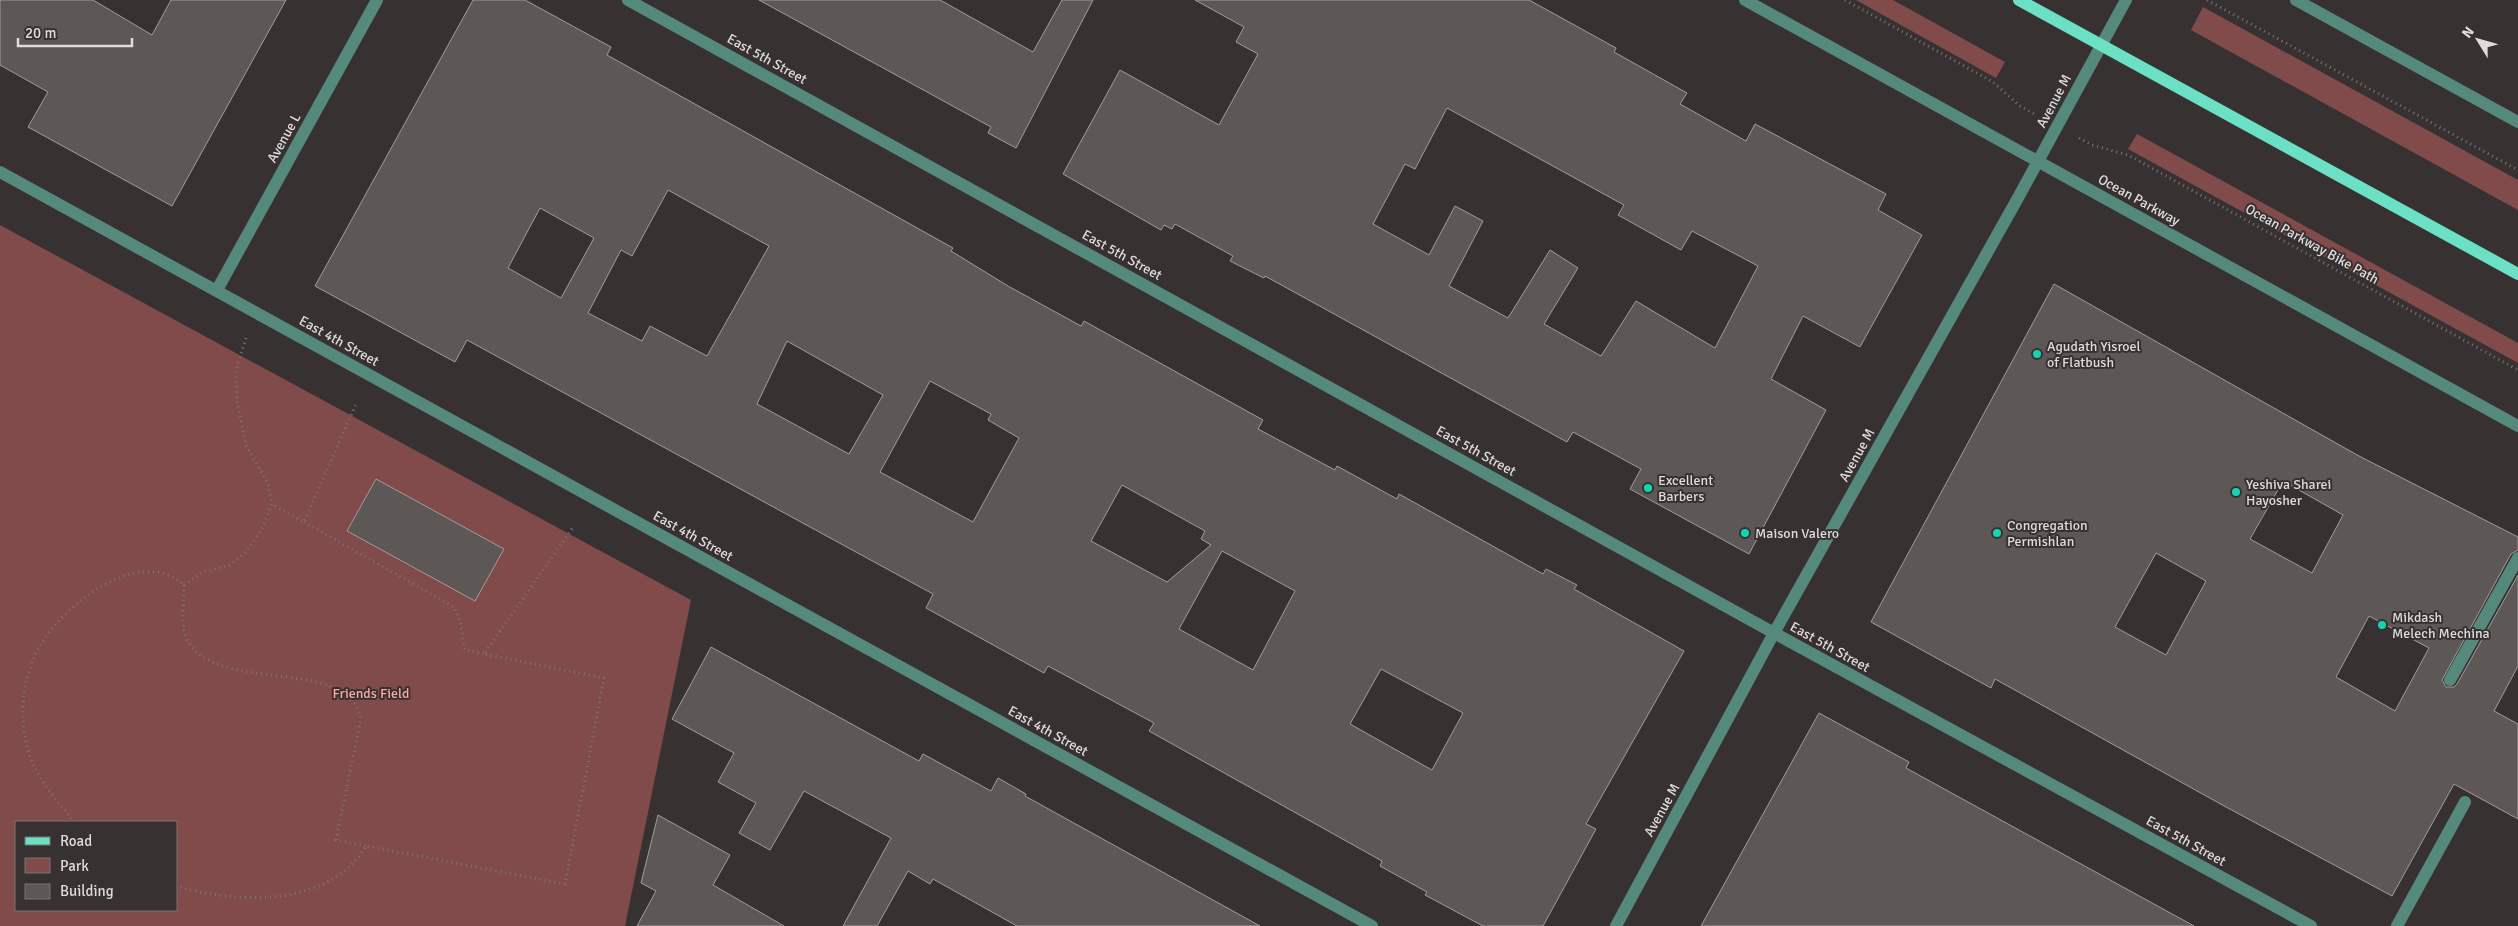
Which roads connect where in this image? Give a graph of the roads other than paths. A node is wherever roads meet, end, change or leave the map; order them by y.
1 (377, 0) edge
2 (628, 0) edge
3 (1745, 0) edge
4 (2018, 0) edge
5 (2126, 0) edge
6 (2296, 0) edge
7 (2101, 45) junction
8 (2518, 122) edge
9 (2038, 161) junction
10 (0, 172) edge
11 (2518, 274) edge
12 (217, 290) junction
13 (2518, 426) edge
14 (2518, 558) edge
15 (1774, 633) junction
16 (2450, 680) dead end
17 (2465, 802) dead end
18 (1372, 926) edge
19 (1616, 926) edge
20 (2310, 926) edge
21 (2397, 926) edge

1 - 12 street, Avenue L
2 - 15 street, East 5th Street
3 - 9 street, Ocean Parkway
4 - 7 main road
5 - 7 street, Avenue M
6 - 8 street
7 - 9 street, Avenue M
7 - 11 main road
9 - 13 street, Ocean Parkway
9 - 15 street, Avenue M
10 - 12 street, East 4th Street
12 - 18 street, East 4th Street
14 - 16 street
15 - 19 street, Avenue M
15 - 20 street, East 5th Street
17 - 21 street

